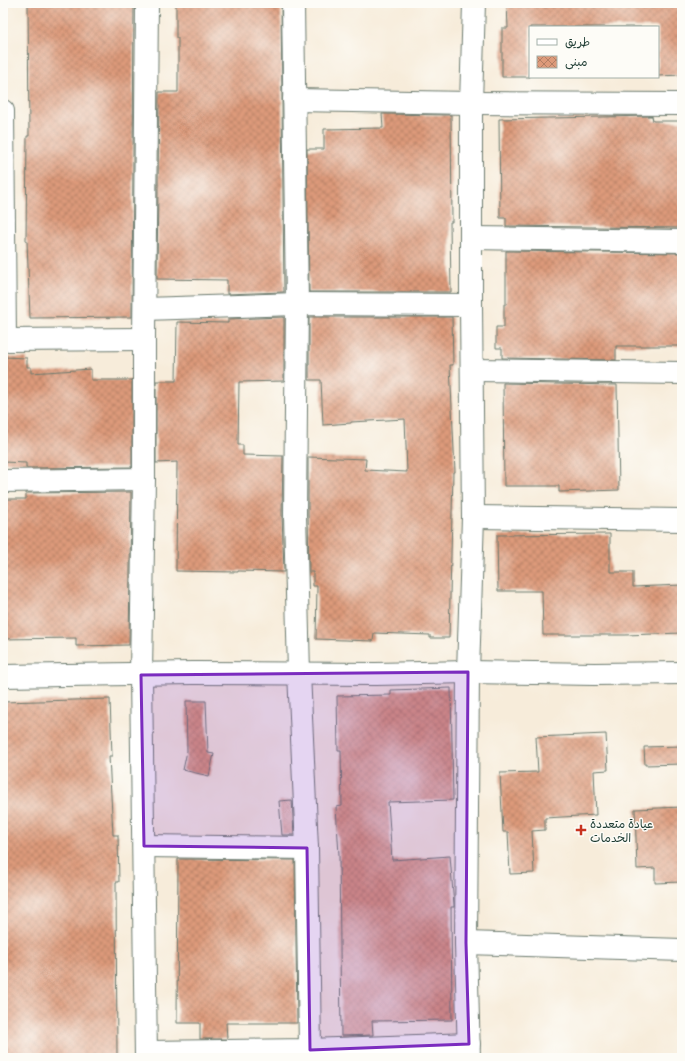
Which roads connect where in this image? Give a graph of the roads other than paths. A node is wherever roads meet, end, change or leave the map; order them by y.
1 (147, 3) edge
2 (293, 3) edge
3 (474, 3) edge
4 (294, 100) junction
5 (471, 103) junction
6 (682, 104) edge
7 (3, 111) edge
8 (3, 162) edge
9 (471, 238) junction
10 (682, 241) edge
11 (297, 304) junction
12 (471, 305) junction
13 (145, 309) junction
14 (144, 339) junction
15 (4, 340) edge
16 (472, 370) junction
17 (682, 373) edge
18 (144, 479) junction
19 (3, 481) edge
20 (473, 517) junction
21 (682, 520) edge
22 (468, 672) junction
23 (299, 673) junction
24 (682, 673) edge
25 (141, 675) junction
26 (3, 676) edge
27 (144, 846) junction
28 (307, 848) junction
29 (466, 943) junction
30 (682, 950) edge
31 (310, 1050) junction
32 (469, 1051) edge
33 (146, 1055) edge

1 - 13 street
2 - 4 street
3 - 5 street
4 - 5 street
4 - 11 street
5 - 6 street
5 - 9 street
7 - 8 street
8 - 15 street
9 - 10 street
9 - 12 street
11 - 12 street
11 - 13 street
11 - 23 street
12 - 16 street
13 - 14 street
14 - 15 street
14 - 18 street
16 - 17 street
16 - 20 street
18 - 19 street
18 - 25 street
20 - 21 street
20 - 22 street
22 - 23 street
22 - 24 street
22 - 29 street
23 - 25 street
23 - 28 street
25 - 26 street
25 - 27 street
27 - 28 street
27 - 33 street
28 - 31 street
29 - 30 street
29 - 32 street
31 - 32 street
31 - 33 street

